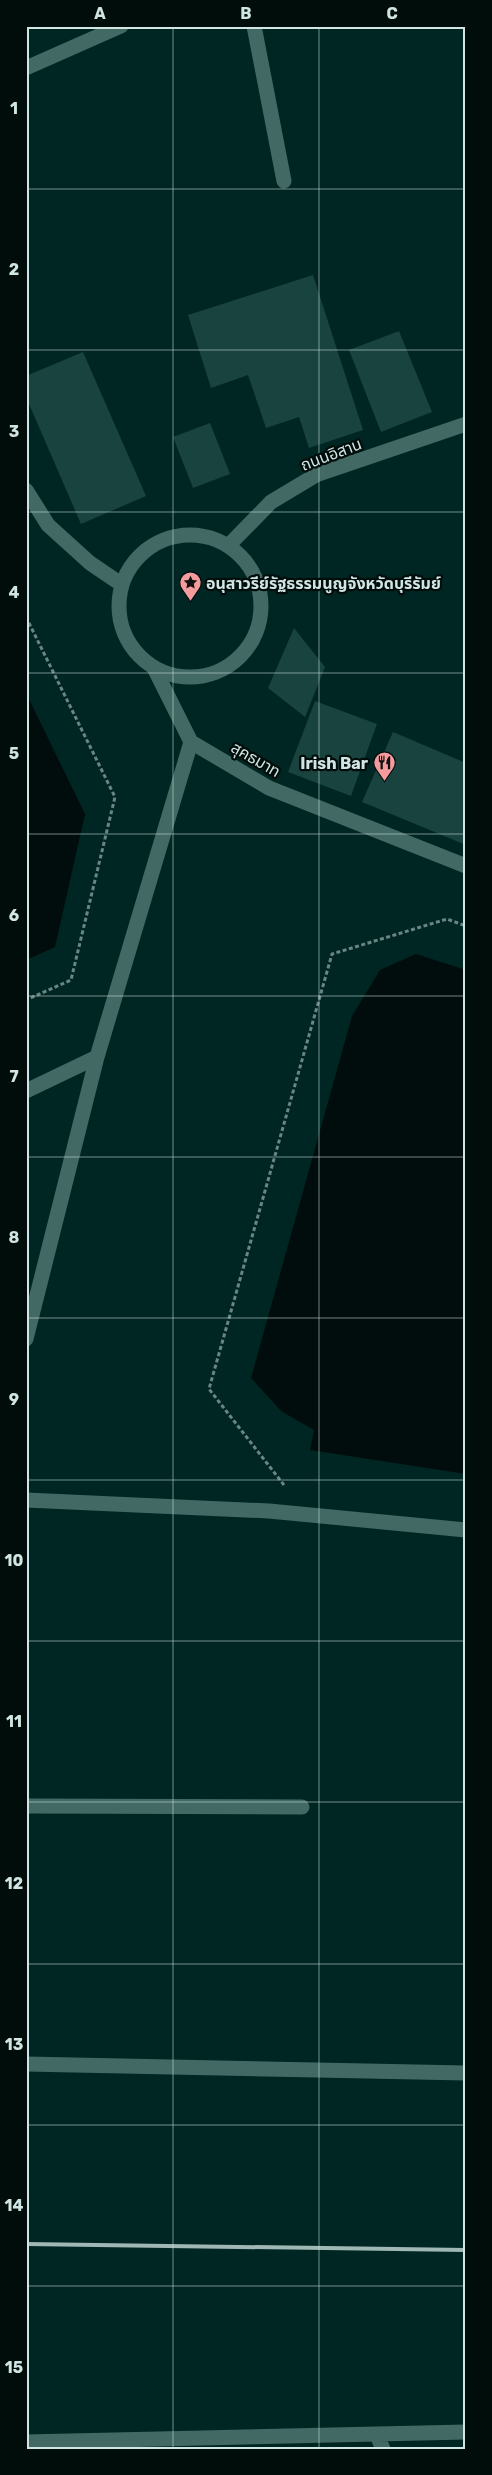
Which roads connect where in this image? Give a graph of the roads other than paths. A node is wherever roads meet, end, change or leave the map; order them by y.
1 (121, 26) edge
2 (254, 26) edge
3 (26, 68) edge
4 (284, 181) dead end
5 (466, 424) edge
6 (26, 490) edge
7 (228, 546) junction
8 (121, 584) junction
9 (154, 668) junction
10 (191, 742) junction
11 (466, 866) edge
12 (97, 1057) junction
13 (26, 1091) edge
14 (26, 1339) edge
15 (26, 1500) edge
16 (466, 1530) edge
17 (26, 1806) edge
18 (302, 1807) dead end
19 (26, 2064) edge
20 (466, 2073) edge
21 (466, 2432) edge
22 (26, 2442) edge
23 (380, 2442) edge

1 - 3 street
2 - 4 street
5 - 7 street, ถนนอิสาน
6 - 8 street
7 - 8 street
7 - 9 street
8 - 9 street
9 - 10 street
10 - 11 street, สุคธมาท
10 - 12 street
12 - 13 street
12 - 14 street
15 - 16 street
17 - 18 street
19 - 20 street
21 - 23 street
22 - 23 street

